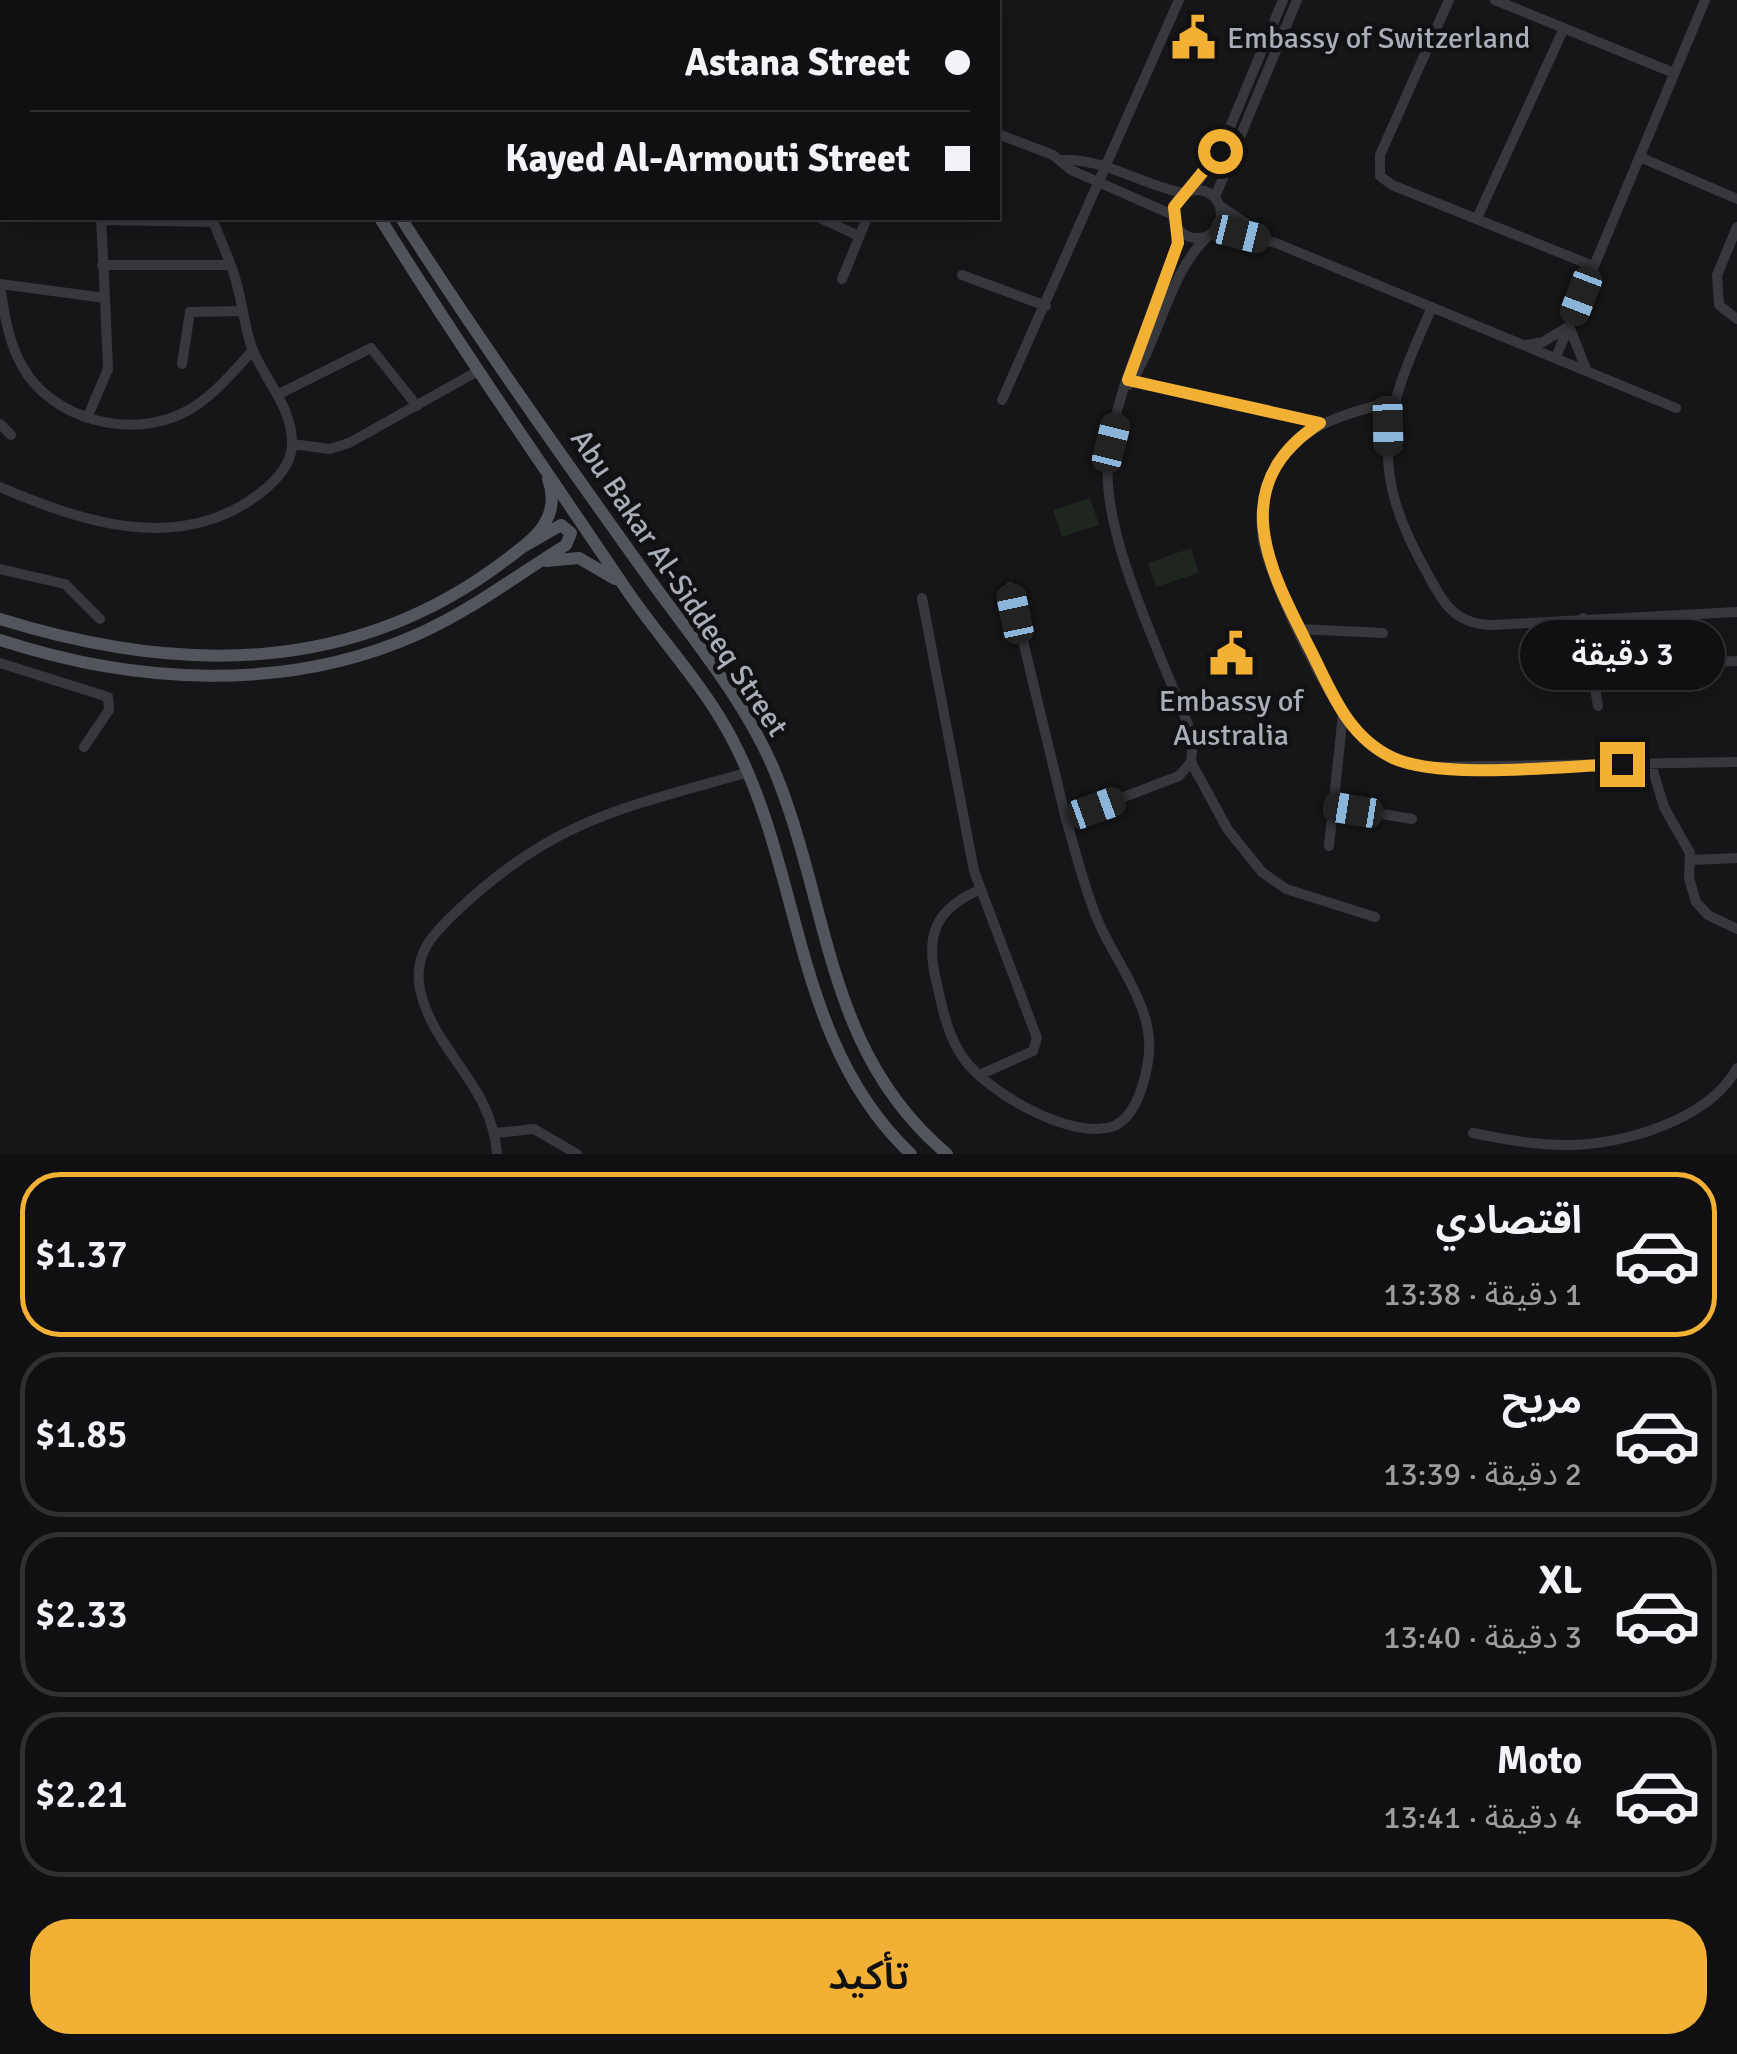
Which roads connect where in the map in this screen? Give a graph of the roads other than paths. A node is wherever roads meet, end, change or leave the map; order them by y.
1 (1179, 0) edge
2 (1283, 0) edge
3 (1297, 0) edge
4 (1449, 0) edge
5 (1495, 0) edge
6 (1705, 0) edge
7 (1564, 28) junction
8 (1674, 73) junction
9 (1000, 135) edge
10 (1642, 158) junction
11 (1063, 160) junction
12 (1106, 168) junction
13 (1099, 183) junction
14 (1188, 192) junction
15 (1737, 199) edge
16 (1218, 202) junction
17 (1478, 216) junction
18 (100, 220) edge
19 (212, 220) edge
20 (381, 220) edge
21 (403, 220) edge
22 (824, 220) edge
23 (866, 220) edge
24 (1174, 220) junction
25 (1737, 228) edge
26 (1212, 232) junction
27 (859, 236) junction
28 (1276, 243) junction
29 (230, 264) junction
30 (102, 265) junction
31 (1593, 266) junction
32 (962, 275) dead end
33 (842, 279) dead end
34 (0, 284) edge
35 (104, 298) junction
36 (1046, 306) junction
37 (1432, 307) junction
38 (243, 311) junction
39 (1737, 318) edge
40 (1569, 326) junction
41 (1526, 346) junction
42 (253, 350) junction
43 (1556, 358) junction
44 (182, 364) dead end
45 (1588, 370) junction
46 (478, 371) junction
47 (1128, 384) junction
48 (279, 394) junction
49 (1002, 400) dead end
50 (1392, 401) junction
51 (416, 406) junction
52 (1676, 408) dead end
53 (87, 418) junction
54 (1320, 423) junction
55 (0, 424) edge
56 (11, 435) dead end
57 (292, 444) junction
58 (542, 463) junction
59 (0, 486) edge
60 (521, 548) junction
61 (534, 564) junction
62 (0, 569) edge
63 (1010, 587) dead end
64 (626, 588) junction
65 (922, 598) dead end
66 (1737, 612) edge
67 (1583, 618) junction
68 (0, 620) edge
69 (100, 620) dead end
70 (1300, 629) junction
71 (1383, 633) dead end
72 (0, 640) edge
73 (1737, 661) edge
74 (1709, 662) dead end
75 (0, 663) edge
76 (1598, 706) dead end
77 (1343, 714) junction
78 (84, 747) dead end
79 (1192, 762) junction
80 (1737, 762) edge
81 (1651, 764) junction
82 (749, 772) junction
83 (1333, 806) junction
84 (1066, 819) junction
85 (1412, 820) dead end
86 (1329, 846) dead end
87 (1737, 858) edge
88 (1692, 860) junction
89 (980, 890) junction
90 (1375, 917) dead end
91 (1737, 929) edge
92 (1737, 1068) edge
93 (978, 1075) junction
94 (496, 1132) junction
95 (1473, 1132) dead end
96 (498, 1154) edge
97 (578, 1154) edge
98 (911, 1154) edge
99 (947, 1154) edge

1 - 12 street
2 - 14 street
3 - 16 street
4 - 17 street
5 - 7 street
6 - 8 street
7 - 8 street
7 - 17 street
8 - 10 street
9 - 11 street
10 - 15 street
10 - 31 street
11 - 12 street
11 - 13 street
12 - 13 street
12 - 14 street
13 - 24 street
13 - 36 street
14 - 16 street
14 - 24 street
16 - 26 street
16 - 28 street
17 - 31 street
18 - 30 street
19 - 29 street
20 - 46 main road, Abu Bakar Al-Siddeeq Street
21 - 99 main road, Abu Bakar Al-Siddeeq Street
22 - 27 street
23 - 27 street
24 - 26 street
24 - 47 street
25 - 39 street
26 - 28 street
26 - 47 street
27 - 33 street
28 - 37 street
29 - 30 street
29 - 38 street
30 - 35 street
31 - 40 street
32 - 36 street
34 - 35 street
34 - 53 street
35 - 53 street
36 - 49 street
37 - 41 street
37 - 50 street
38 - 42 street
38 - 44 street
40 - 41 street
40 - 43 street
40 - 45 street
41 - 43 street
42 - 48 street
42 - 53 street
43 - 45 street
45 - 52 street
46 - 51 street
46 - 58 main road, Abu Bakar Al-Siddeeq Street
47 - 54 street
47 - 79 street
48 - 51 street
48 - 57 street
50 - 54 street
50 - 67 street
51 - 57 street
54 - 70 street
55 - 56 street
57 - 59 street
58 - 60 main road
58 - 64 main road, Abu Bakar Al-Siddeeq Street
60 - 61 main road
60 - 68 main road
61 - 64 main road
61 - 72 main road
62 - 69 street
63 - 84 street
64 - 82 main road, Abu Bakar Al-Siddeeq Street
65 - 89 street
66 - 67 street
67 - 76 street
70 - 71 street
70 - 77 street
73 - 74 street
75 - 78 street
77 - 81 street
77 - 83 street
79 - 84 street
79 - 90 street
80 - 81 street
81 - 88 street
82 - 94 street
82 - 98 main road, Abu Bakar Al-Siddeeq Street
83 - 85 street
83 - 86 street
84 - 93 street
87 - 88 street
88 - 91 street
89 - 93 street
89 - 93 street
92 - 95 street
94 - 96 street
94 - 97 street

